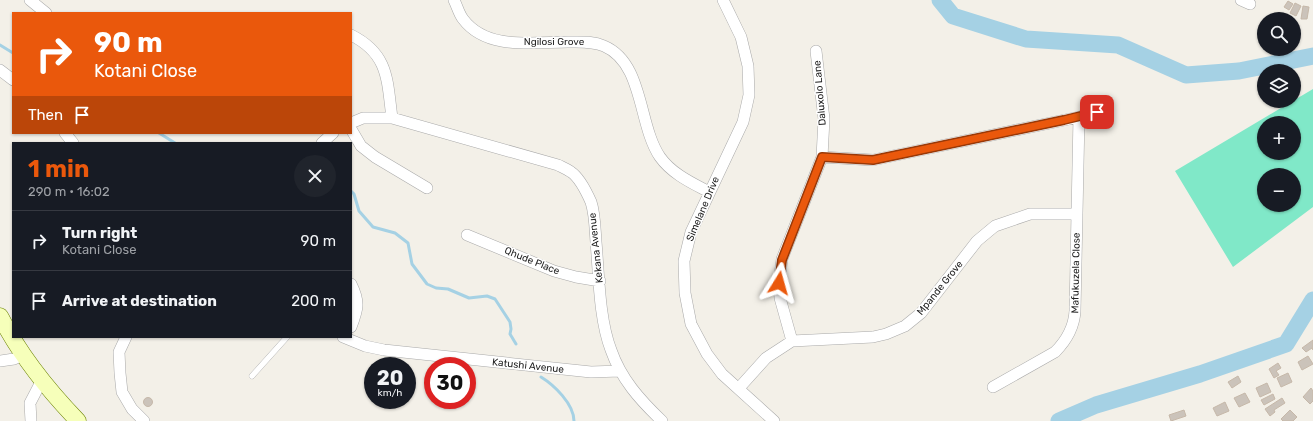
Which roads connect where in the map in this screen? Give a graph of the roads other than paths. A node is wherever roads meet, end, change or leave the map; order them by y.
1 (30, 0) edge
2 (454, 0) edge
3 (723, 0) edge
4 (45, 12) edge
5 (352, 35) edge
6 (816, 51) dead end
7 (0, 70) edge
8 (12, 79) edge
9 (1097, 112) dead end
10 (1079, 117) junction
11 (392, 118) junction
12 (352, 123) edge
13 (352, 131) edge
14 (66, 134) edge
15 (332, 134) edge
16 (72, 142) edge
17 (323, 142) edge
18 (822, 157) junction
19 (428, 188) dead end
20 (709, 192) junction
21 (1077, 214) junction
22 (467, 234) dead end
23 (600, 281) junction
24 (352, 286) edge
25 (0, 316) edge
26 (352, 324) edge
27 (12, 336) edge
28 (13, 338) edge
29 (126, 338) edge
30 (286, 338) edge
31 (345, 338) edge
32 (792, 341) junction
33 (23, 355) junction
34 (0, 361) edge
35 (620, 371) junction
36 (252, 376) dead end
37 (42, 380) junction
38 (994, 387) dead end
39 (739, 388) junction
40 (31, 421) edge
41 (78, 421) edge
42 (144, 421) edge
43 (662, 421) edge
44 (774, 421) edge

1 - 4 street
2 - 20 street, Ngilosi Grove
3 - 20 street, Simelane Drive
5 - 11 street
6 - 18 street, Daluxolo Lane
7 - 8 street
9 - 10 street
10 - 18 street
10 - 21 street, Mafukuzela Close
11 - 12 street, Kekana Avenue
11 - 23 street, Kekana Avenue
13 - 19 street
14 - 16 street
15 - 17 street
18 - 32 street, Daluxolo Lane
20 - 39 street, Simelane Drive
21 - 32 street, Mpande Grove
21 - 38 street, Mafukuzela Close
22 - 23 street, Qhude Place
23 - 35 street, Kekana Avenue
24 - 26 street
25 - 27 street
28 - 33 street
29 - 42 street
30 - 36 lane
31 - 35 street, Katushi Avenue
32 - 39 street
33 - 34 street
33 - 37 street
35 - 43 street, Kekana Avenue
37 - 40 street
37 - 41 street
39 - 44 street, Simelane Drive

